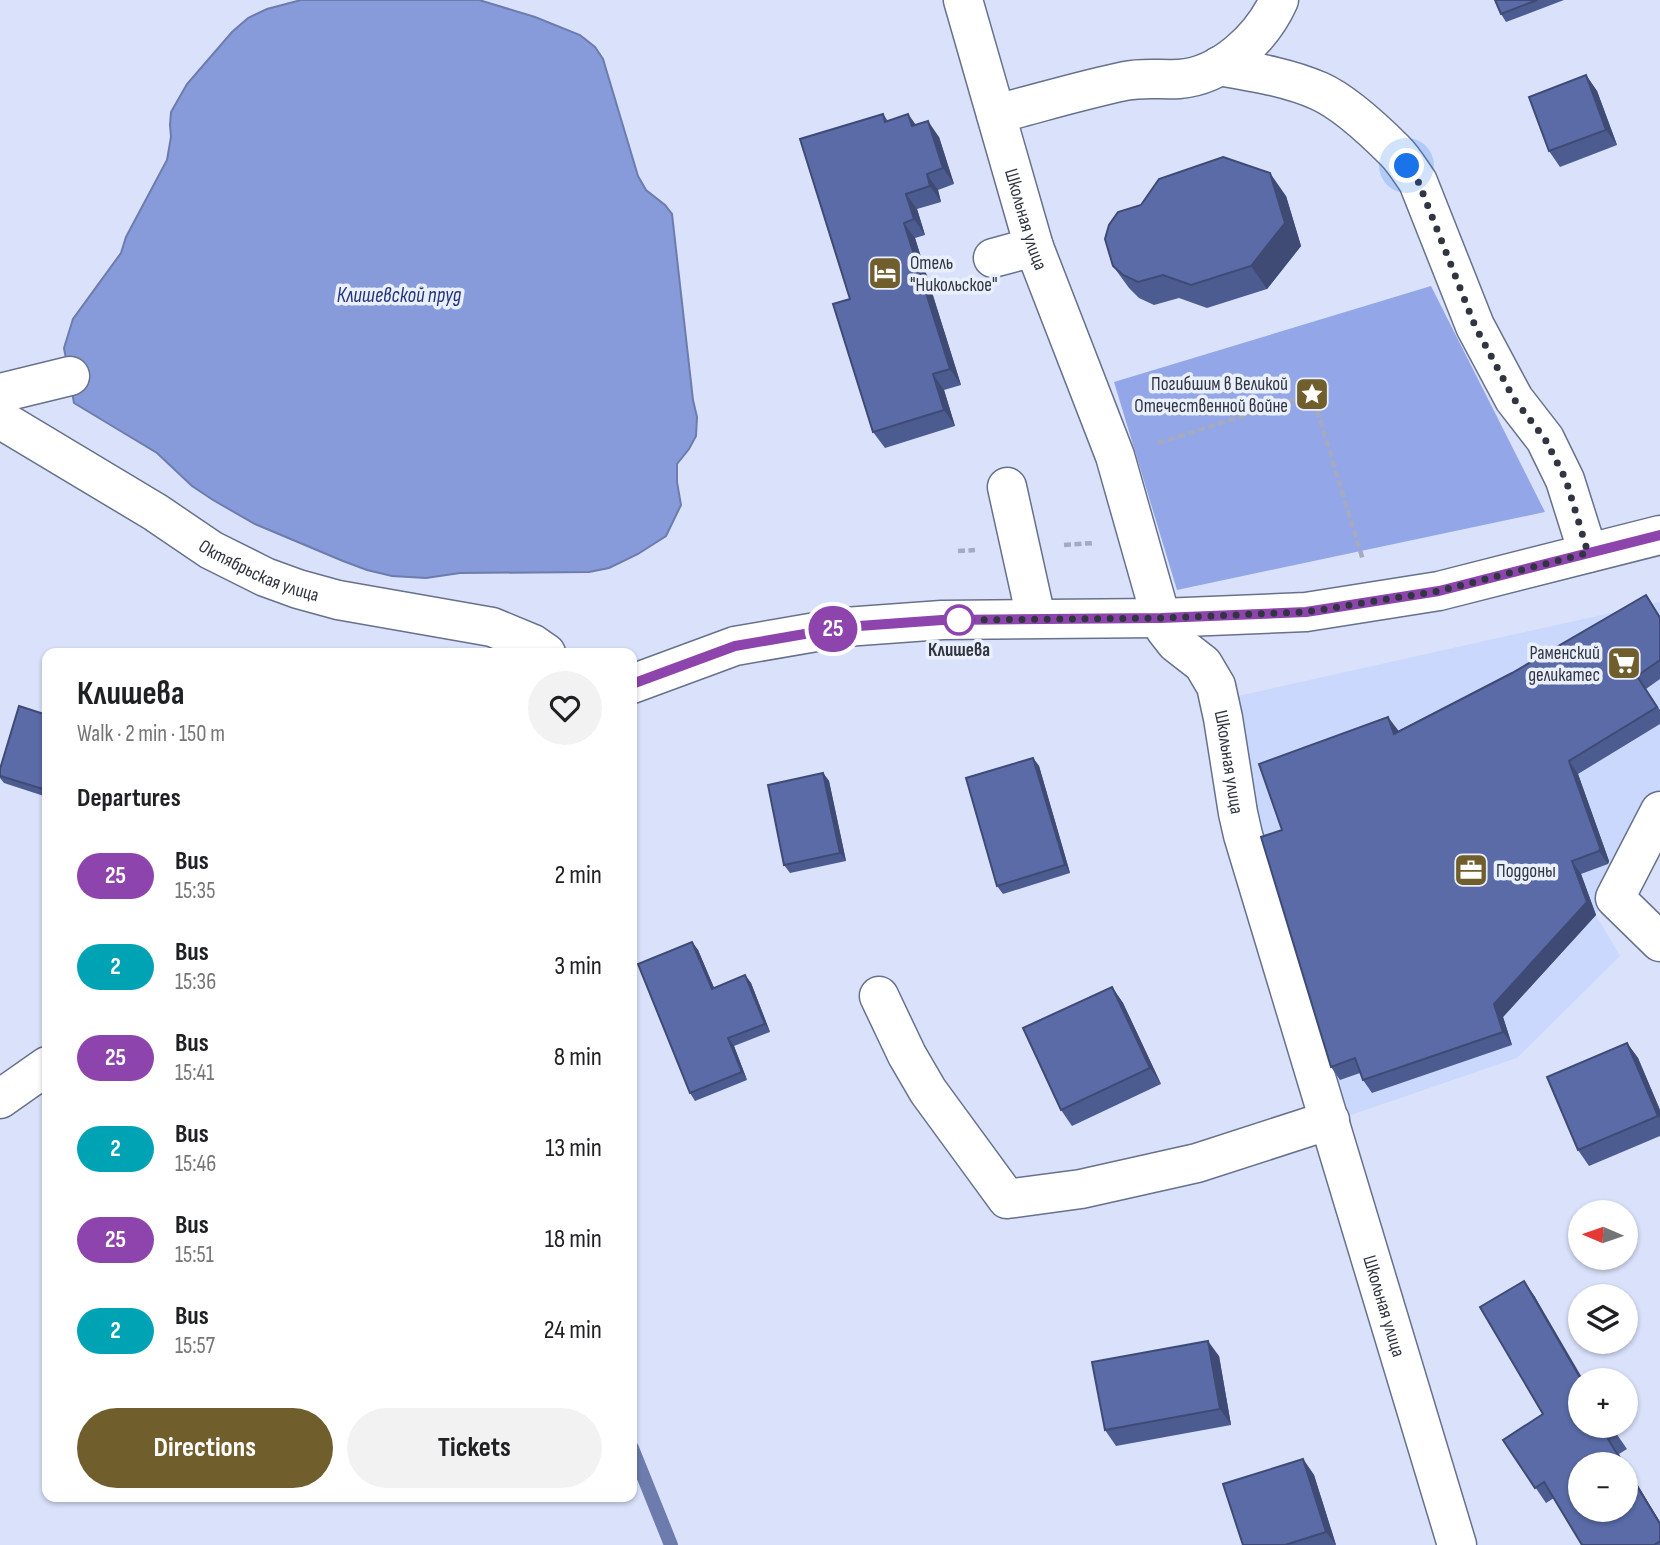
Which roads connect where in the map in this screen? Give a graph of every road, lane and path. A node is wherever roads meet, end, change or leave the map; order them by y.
1 (963, 0) edge
2 (1279, 0) edge
3 (1219, 66) junction
4 (996, 114) junction
5 (1034, 247) junction
6 (993, 258) dead end
7 (69, 376) dead end
8 (0, 393) edge
9 (0, 419) edge
10 (1115, 456) junction
11 (1007, 487) dead end
12 (1660, 535) edge
13 (1588, 553) junction
14 (1376, 601) junction
15 (1036, 618) junction
16 (1161, 618) junction
17 (539, 648) edge
18 (637, 682) edge
19 (1660, 811) edge
20 (1660, 942) edge
21 (879, 996) dead end
22 (42, 1070) edge
23 (0, 1099) edge
24 (1330, 1120) junction
25 (1457, 1545) edge

1 - 4 street, Школьная улица
2 - 3 street
3 - 4 street
3 - 13 street
4 - 5 street, Школьная улица
5 - 6 street
5 - 10 street, Школьная улица
7 - 8 street
9 - 17 street, Октябрьская улица
10 - 14 path
10 - 16 street, Школьная улица
11 - 15 street
12 - 13 street
13 - 14 street
14 - 16 street
15 - 16 street
15 - 18 street
16 - 24 street, Школьная улица
19 - 20 street
21 - 24 street
22 - 23 street
24 - 25 street, Школьная улица

